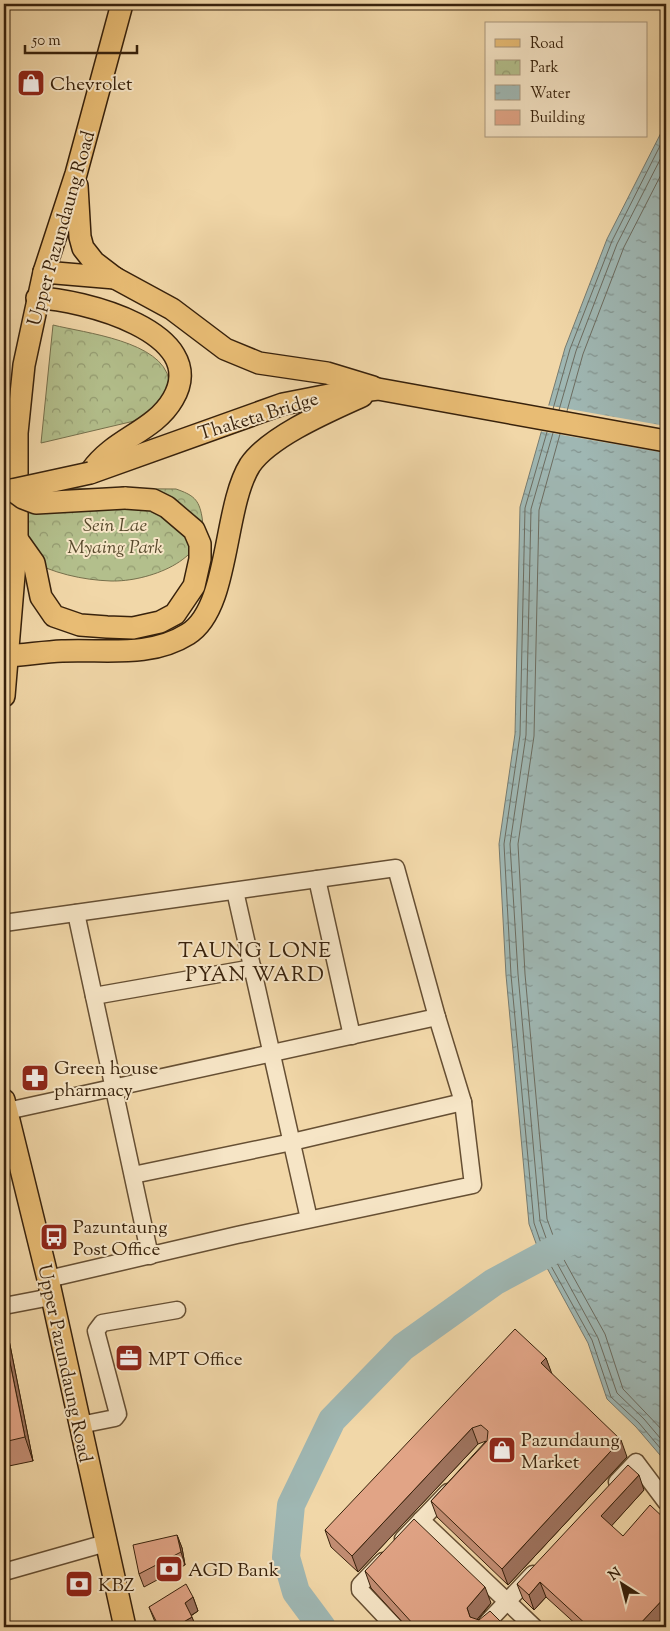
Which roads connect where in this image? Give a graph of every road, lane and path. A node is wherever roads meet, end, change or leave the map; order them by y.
1 (122, 4) edge
2 (76, 174) junction
3 (44, 272) junction
4 (115, 278) junction
5 (37, 298) junction
6 (378, 389) junction
7 (666, 441) edge
8 (90, 473) junction
9 (8, 490) edge
10 (17, 539) junction
11 (5, 656) junction
12 (4, 696) edge
13 (317, 879) junction
14 (235, 891) junction
15 (76, 912) junction
16 (4, 922) edge
17 (253, 968) junction
18 (94, 996) junction
19 (437, 1017) junction
20 (352, 1036) junction
21 (272, 1053) junction
22 (114, 1088) junction
23 (463, 1102) junction
24 (5, 1106) edge
25 (292, 1142) junction
26 (133, 1175) junction
27 (309, 1219) junction
28 (150, 1256) junction
29 (50, 1288) junction
30 (4, 1306) edge
31 (178, 1310) dead end
32 (80, 1425) junction
33 (457, 1482) edge
34 (603, 1497) edge
35 (666, 1502) edge
36 (421, 1520) junction
37 (106, 1543) junction
38 (545, 1560) edge
39 (4, 1572) edge
40 (507, 1602) junction
41 (125, 1627) edge
42 (395, 1627) edge
43 (483, 1627) edge
44 (534, 1627) edge

1 - 2 main road, Upper Pazundaung Road
2 - 3 main road, Upper Pazundaung Road
2 - 4 main road
3 - 4 main road
3 - 5 main road, Upper Pazundaung Road
4 - 6 main road
5 - 8 main road
5 - 10 main road, Upper Pazundaung Road
6 - 7 main road, Thaketa Bridge
6 - 8 main road, Thaketa Bridge
6 - 11 main road
8 - 9 main road, Thaketa Bridge, bridge
9 - 10 main road, bridge
10 - 11 main road, Upper Pazundaung Road
11 - 12 main road, Upper Pazundaung Road
13 - 14 street
13 - 19 street
13 - 20 street
14 - 15 street
14 - 17 street
15 - 16 street
15 - 18 street
17 - 18 street
17 - 21 street
18 - 22 street
19 - 20 street
19 - 23 street
20 - 21 street
21 - 22 street
21 - 25 street
22 - 24 street
22 - 26 street
23 - 25 street
23 - 27 street
24 - 29 main road, Upper Pazundaung Road
25 - 26 street
25 - 27 street
26 - 28 street
27 - 28 street
28 - 29 street
29 - 30 street
29 - 32 main road, Upper Pazundaung Road
31 - 32 street
32 - 37 main road, Upper Pazundaung Road
33 - 36 street
34 - 35 street
36 - 40 street
36 - 42 street
37 - 39 street
37 - 41 main road, Upper Pazundaung Road
38 - 40 street
40 - 43 street
40 - 44 street

